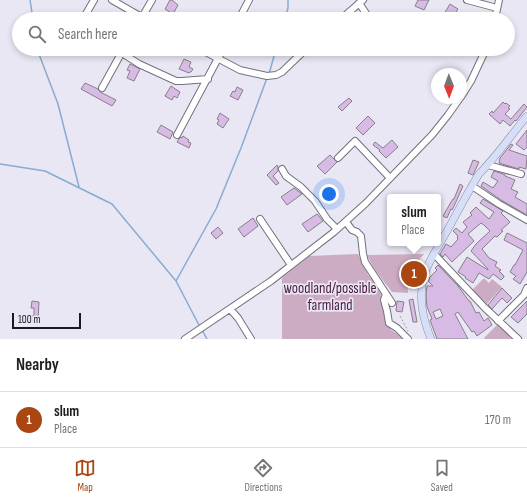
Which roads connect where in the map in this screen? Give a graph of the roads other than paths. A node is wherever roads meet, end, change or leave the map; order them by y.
1 (94, 0) edge
2 (112, 0) edge
3 (152, 0) edge
4 (249, 0) edge
5 (467, 0) edge
6 (499, 0) edge
7 (361, 2) edge
8 (497, 8) junction
9 (87, 12) edge
10 (133, 12) edge
11 (146, 12) edge
12 (243, 12) edge
13 (349, 12) edge
14 (366, 12) edge
15 (496, 12) edge
16 (120, 56) edge
17 (130, 56) edge
18 (213, 56) edge
19 (220, 56) edge
20 (299, 56) edge
21 (482, 56) edge
22 (218, 59) junction
23 (208, 79) junction
24 (467, 86) edge
25 (102, 88) dead end
26 (456, 104) edge
27 (527, 116) edge
28 (177, 135) dead end
29 (338, 158) dead end
30 (488, 165) junction
31 (282, 169) dead end
32 (521, 174) dead end
33 (390, 178) junction
34 (472, 186) junction
35 (260, 219) dead end
36 (527, 220) edge
37 (346, 222) junction
38 (337, 229) junction
39 (441, 241) edge
40 (438, 246) edge
41 (434, 254) junction
42 (291, 266) junction
43 (527, 288) edge
44 (386, 294) junction
45 (392, 303) dead end
46 (230, 309) junction
47 (498, 320) junction
48 (409, 336) edge
49 (185, 339) edge
50 (251, 339) edge
51 (431, 339) edge
52 (518, 339) edge

1 - 9 street
2 - 10 street
3 - 11 street
4 - 12 street
5 - 8 street
6 - 8 street
7 - 13 street
7 - 14 street
8 - 15 street
16 - 25 street
17 - 23 street
18 - 22 street
19 - 22 street
20 - 22 street
21 - 24 street
22 - 23 street
23 - 28 street
26 - 33 street
27 - 30 main road
29 - 33 street
30 - 32 street
30 - 34 main road
31 - 38 street
33 - 37 street
34 - 36 street
34 - 39 main road
35 - 42 street
37 - 38 street
37 - 44 street
38 - 42 street
40 - 41 main road
41 - 47 street
41 - 51 main road
42 - 46 street
43 - 47 street
44 - 45 street
44 - 48 street
46 - 49 street
46 - 50 street
47 - 52 street

